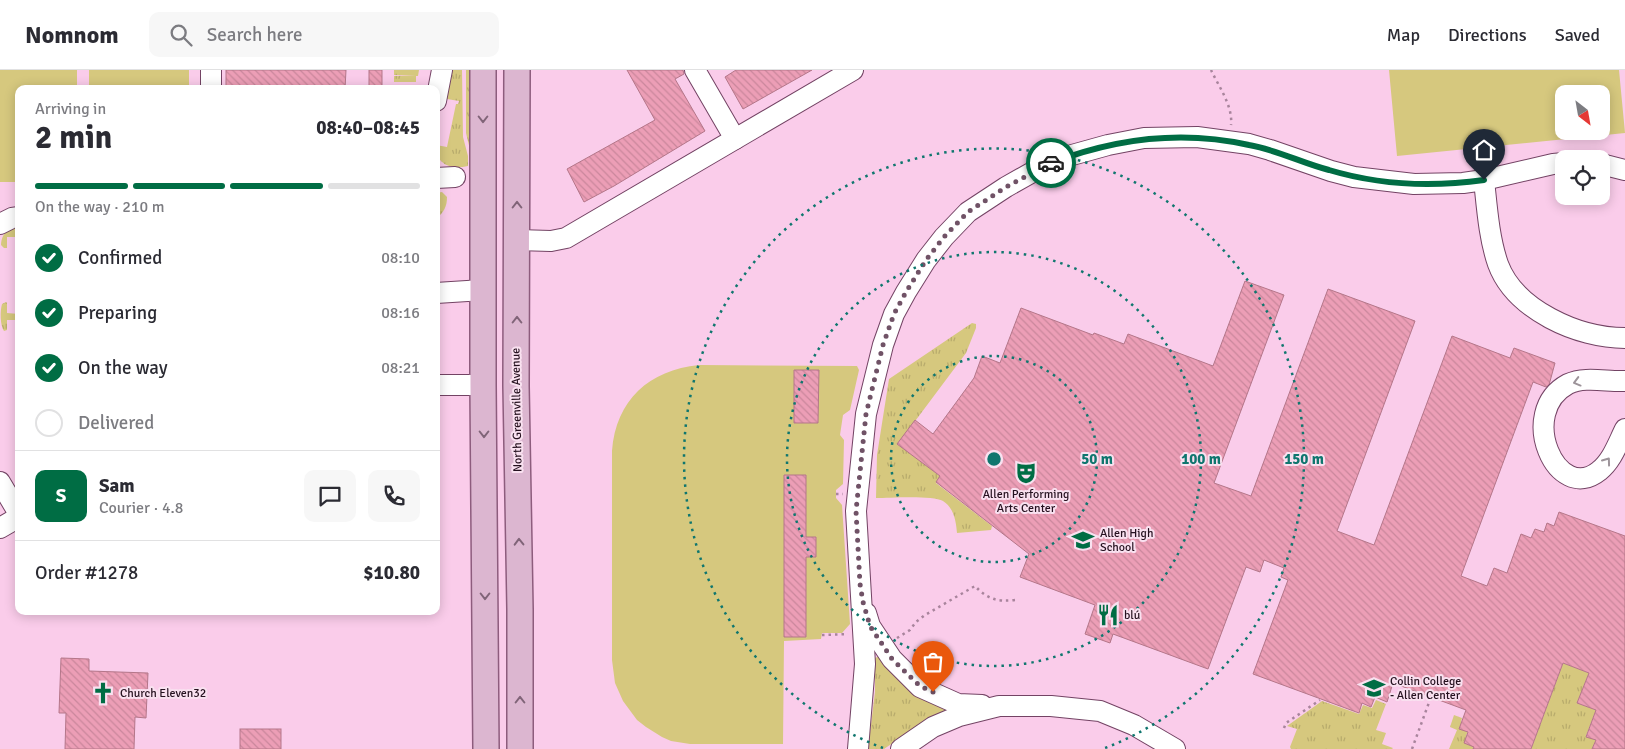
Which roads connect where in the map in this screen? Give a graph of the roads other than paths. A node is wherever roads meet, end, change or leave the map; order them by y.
1 (211, 70) edge
2 (442, 70) edge
3 (483, 70) edge
4 (517, 70) edge
5 (695, 70) edge
6 (853, 70) edge
7 (211, 85) edge
8 (439, 85) edge
9 (735, 139) junction
10 (1555, 164) edge
11 (1610, 166) edge
12 (1625, 170) edge
13 (1484, 180) junction
14 (15, 218) edge
15 (0, 224) edge
16 (517, 240) junction
17 (483, 290) junction
18 (440, 293) edge
19 (1625, 338) edge
20 (1625, 381) edge
21 (440, 385) edge
22 (483, 385) junction
23 (516, 386) junction
24 (1625, 429) edge
25 (0, 482) edge
26 (15, 508) edge
27 (15, 518) edge
28 (0, 528) edge
29 (870, 635) junction
30 (999, 706) junction
31 (486, 749) edge
32 (520, 749) edge
33 (858, 749) edge
34 (901, 749) edge
35 (1175, 749) edge

1 - 7 street
2 - 8 street
3 -> 17 main road
16 -> 4 main road, North Greenville Avenue
5 - 9 street
6 - 9 street
9 - 16 street
10 - 13 street
11 - 12 street
13 - 19 street
13 - 29 street
14 - 15 street
23 -> 16 main road, North Greenville Avenue
17 - 18 street
17 - 22 main road
20 -> 24 street
21 - 22 street
22 - 23 main road
22 -> 31 main road
32 -> 23 main road, North Greenville Avenue
25 - 26 street
27 - 28 street
29 - 30 street
29 - 33 street
30 - 34 street
30 - 35 street

